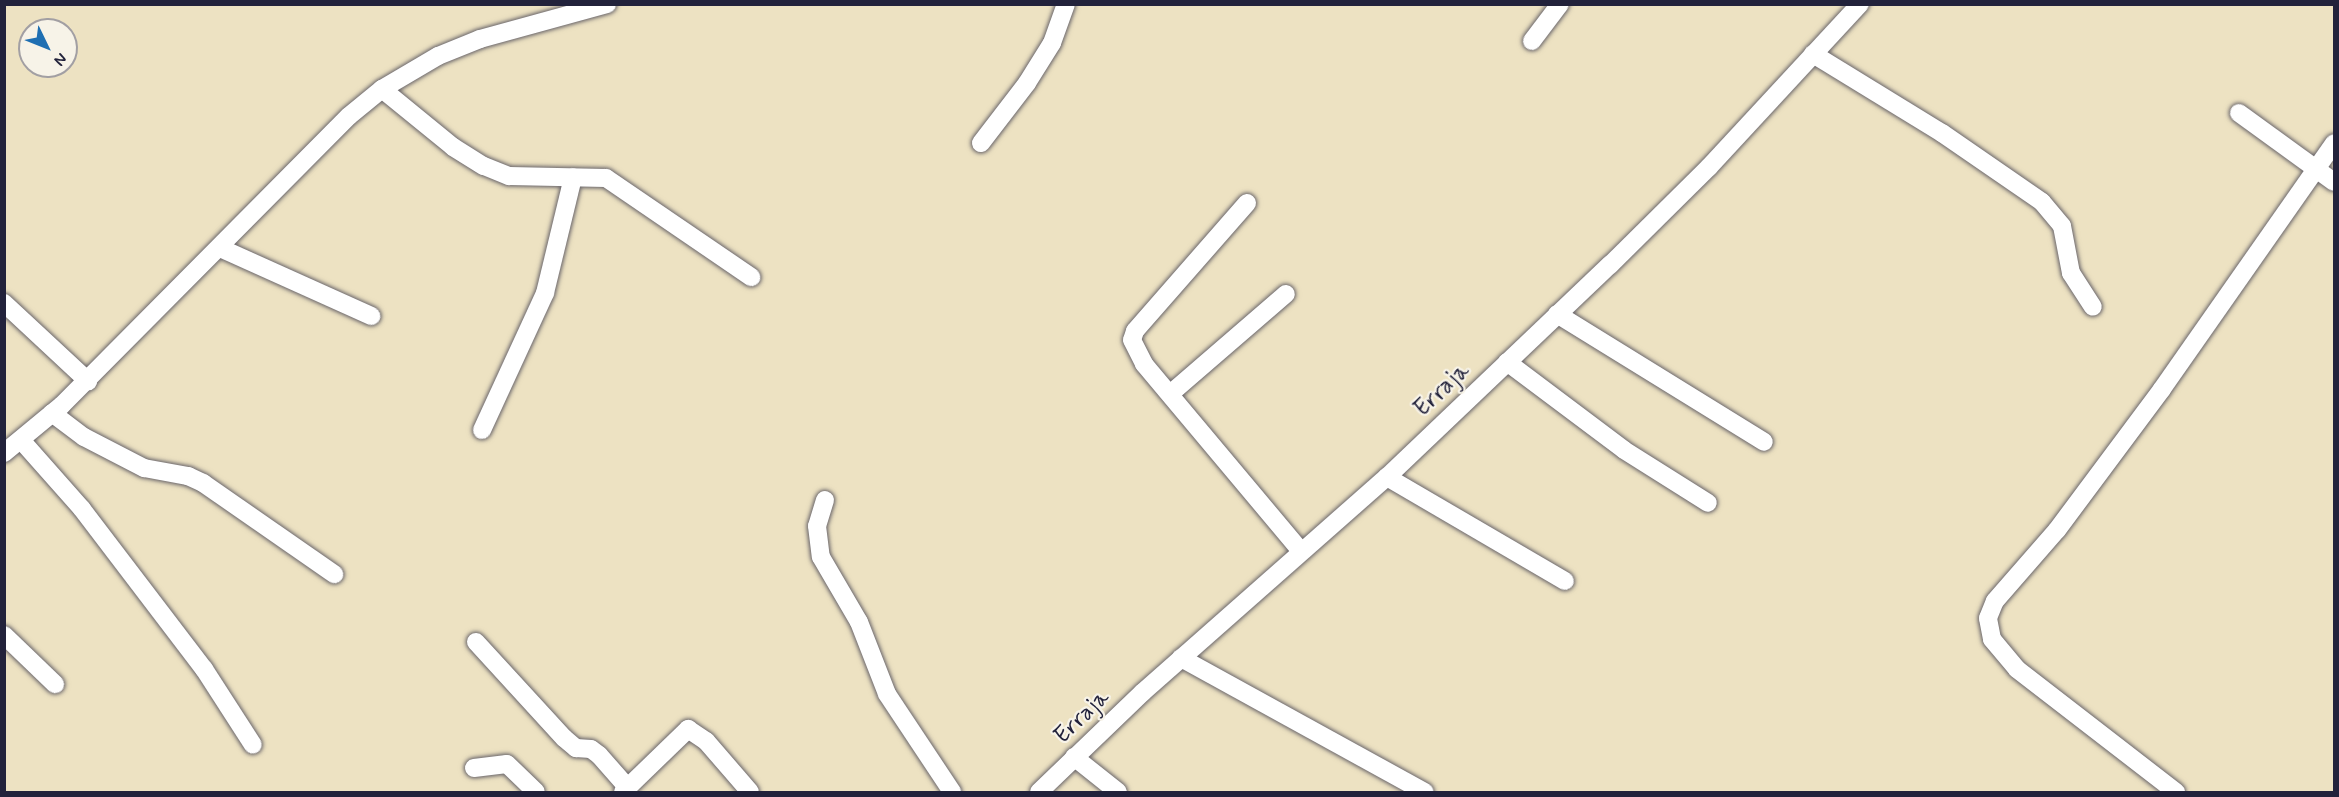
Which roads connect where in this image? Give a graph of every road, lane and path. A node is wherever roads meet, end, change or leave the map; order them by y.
1 (607, 4) edge
2 (1066, 4) edge
3 (1560, 4) edge
4 (1860, 4) edge
5 (1532, 41) dead end
6 (1813, 54) junction
7 (382, 89) junction
8 (2239, 113) dead end
9 (2334, 142) edge
10 (981, 143) dead end
11 (2316, 169) junction
12 (573, 177) junction
13 (2334, 182) edge
14 (1246, 203) dead end
15 (220, 248) junction
16 (751, 277) dead end
17 (1286, 294) dead end
18 (4, 303) edge
19 (2093, 307) dead end
20 (1557, 314) junction
21 (371, 316) dead end
22 (1507, 362) junction
23 (88, 381) junction
24 (1170, 394) junction
25 (52, 413) junction
26 (482, 430) dead end
27 (21, 440) junction
28 (1764, 442) dead end
29 (4, 453) edge
30 (1387, 477) junction
31 (825, 500) dead end
32 (1708, 503) dead end
33 (1301, 551) junction
34 (334, 574) dead end
35 (1565, 581) dead end
36 (4, 635) edge
37 (476, 642) dead end
38 (1181, 658) junction
39 (56, 684) dead end
40 (253, 745) dead end
41 (1074, 757) junction
42 (474, 768) dead end
43 (625, 790) edge
44 (536, 792) edge
45 (750, 792) edge
46 (952, 792) edge
47 (1039, 792) edge
48 (1118, 792) edge
49 (1425, 792) edge
50 (2176, 792) edge

1 - 7 street
2 - 10 street
3 - 5 street
4 - 6 street, Erraja
6 - 19 street
6 - 20 street, Erraja
7 - 12 street
7 - 15 street
8 - 11 street
9 - 11 street
11 - 13 street
11 - 50 street
12 - 16 street
12 - 26 street
14 - 24 street
15 - 21 street
15 - 23 street
17 - 24 street
18 - 23 street
20 - 22 street, Erraja
20 - 28 street
22 - 30 street, Erraja
22 - 32 street
23 - 25 street
24 - 33 street
25 - 27 street
25 - 34 street
27 - 29 street
27 - 40 street
30 - 33 street, Erraja
30 - 35 street
31 - 46 street
33 - 38 street, Erraja
36 - 39 street
37 - 43 street
38 - 41 street, Erraja
38 - 49 street
41 - 47 street, Erraja
41 - 48 street
42 - 44 street
43 - 45 street

